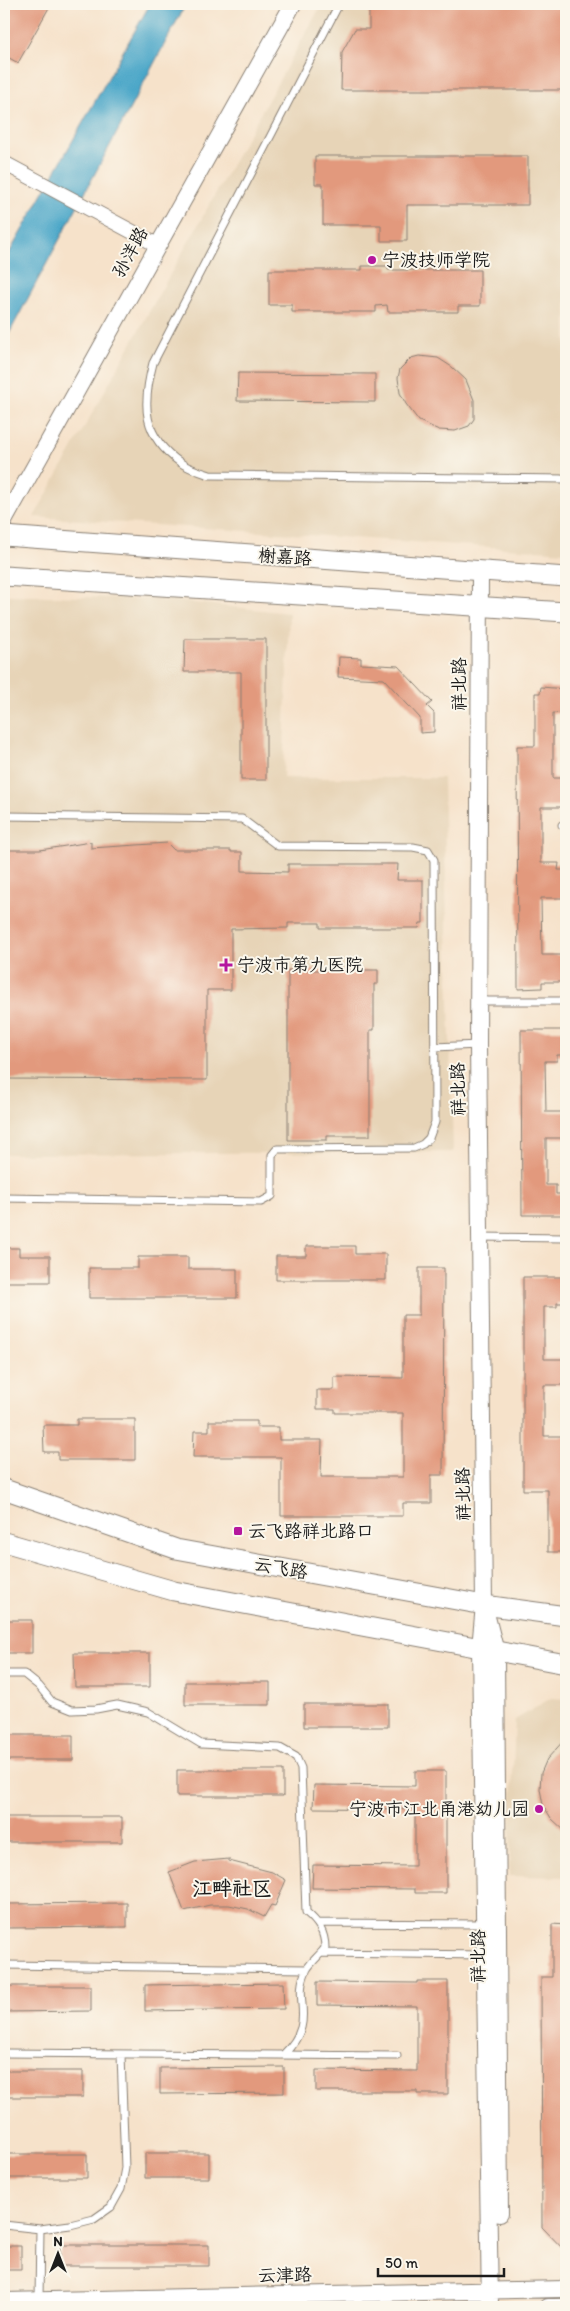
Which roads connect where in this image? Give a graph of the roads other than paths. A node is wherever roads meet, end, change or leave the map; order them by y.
1 (293, 4) edge
2 (340, 4) edge
3 (4, 162) edge
4 (157, 245) junction
5 (566, 479) edge
6 (4, 521) edge
7 (4, 536) edge
8 (480, 572) junction
9 (4, 576) edge
10 (566, 577) edge
11 (479, 607) junction
12 (566, 612) edge
13 (4, 816) edge
14 (478, 1001) junction
15 (566, 1001) edge
16 (478, 1045) junction
17 (436, 1047) junction
18 (4, 1198) edge
19 (480, 1237) junction
20 (566, 1238) edge
21 (4, 1489) edge
22 (4, 1542) edge
23 (484, 1606) junction
24 (566, 1616) edge
25 (488, 1650) junction
26 (566, 1664) edge
27 (4, 1674) edge
28 (317, 1923) junction
29 (484, 1924) junction
30 (321, 1953) junction
31 (485, 1955) junction
32 (4, 1965) edge
33 (307, 1969) junction
34 (4, 2053) edge
35 (121, 2055) junction
36 (283, 2055) junction
37 (397, 2056) dead end
38 (4, 2225) edge
39 (40, 2229) junction
40 (566, 2289) edge
41 (495, 2290) junction
42 (40, 2300) junction
43 (4, 2301) edge
44 (490, 2307) edge
45 (501, 2307) edge
46 (548, 2307) edge
47 (566, 2307) edge

1 - 4 street, 孙洋路
2 - 5 lane
3 - 4 street
4 - 6 street, 孙洋路
7 - 8 main road, 榭嘉路
8 - 10 main road, 榭嘉路
8 - 11 street, 祥北路
9 - 11 main road, 榭嘉路
11 - 12 main road, 榭嘉路
11 - 14 street, 祥北路
13 - 17 lane
14 - 15 lane
14 - 16 street, 祥北路
16 - 17 lane
16 - 19 street, 祥北路
17 - 18 lane
19 - 20 lane
19 - 23 street, 祥北路
21 - 23 main road, 云飞路
22 - 25 main road
23 - 24 main road, 云飞路
23 - 25 street, 祥北路
25 - 26 main road
25 - 29 street, 祥北路
25 - 41 street, 祥北路
27 - 28 lane
28 - 29 lane
28 - 30 lane
29 - 31 street, 祥北路
30 - 31 lane
30 - 33 lane
31 - 41 street, 祥北路
32 - 33 lane
33 - 36 lane
34 - 35 lane
35 - 36 lane
35 - 39 lane
36 - 37 lane
38 - 39 lane
39 - 42 lane
40 - 41 street, 云津路
41 - 42 street, 云津路
41 - 44 street, 祥北路
41 - 45 street, 祥北路
42 - 43 street, 云津路
46 - 47 street

